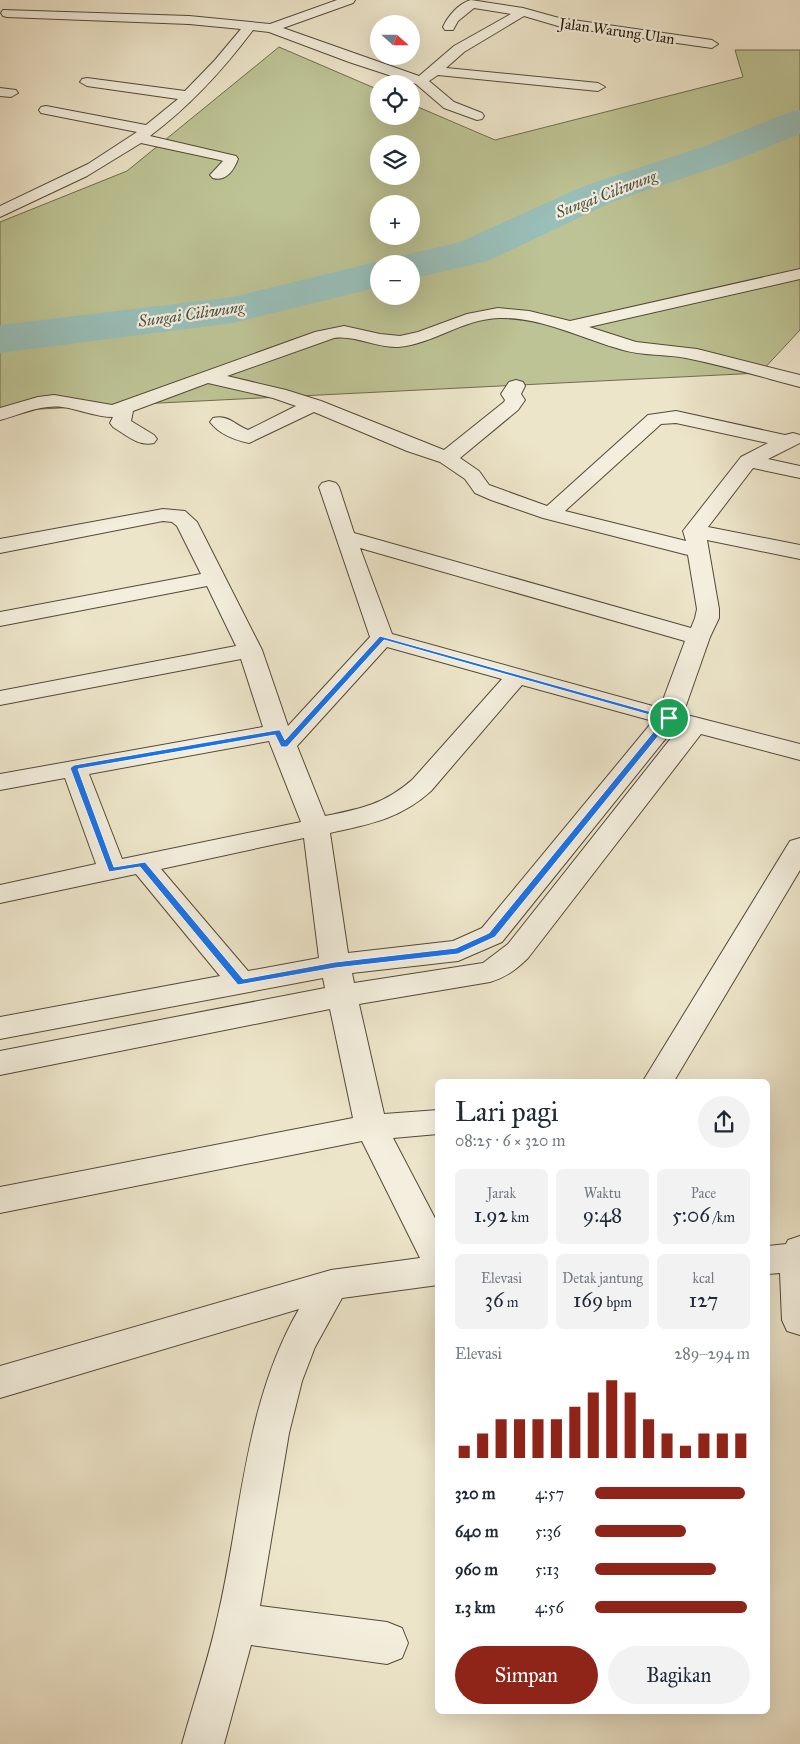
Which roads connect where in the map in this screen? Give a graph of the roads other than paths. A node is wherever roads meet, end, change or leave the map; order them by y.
1 (349, 0) edge
2 (125, 5) dead end
3 (6, 6) edge
4 (523, 12) junction
5 (90, 16) junction
6 (190, 20) junction
7 (250, 25) junction
8 (0, 26) edge
9 (449, 27) dead end
10 (271, 28) junction
11 (174, 32) dead end
12 (712, 44) dead end
13 (435, 71) junction
14 (421, 81) junction
15 (87, 82) dead end
16 (598, 87) dead end
17 (188, 96) junction
18 (46, 110) dead end
19 (477, 116) dead end
20 (143, 134) junction
21 (218, 175) dead end
22 (0, 212) edge
23 (800, 274) edge
24 (567, 327) junction
25 (206, 377) junction
26 (800, 381) edge
27 (516, 386) dead end
28 (314, 405) junction
29 (122, 408) junction
30 (0, 414) edge
31 (220, 422) dead end
32 (794, 438) edge
33 (147, 439) dead end
34 (447, 458) junction
35 (748, 461) junction
36 (800, 472) edge
37 (330, 487) dead end
38 (550, 514) junction
39 (344, 537) junction
40 (696, 541) junction
41 (0, 546) edge
42 (800, 552) edge
43 (215, 578) junction
44 (0, 619) edge
45 (698, 637) junction
46 (382, 638) junction
47 (250, 650) junction
48 (517, 676) junction
49 (0, 698) edge
50 (669, 718) junction
51 (696, 724) junction
52 (281, 738) junction
53 (800, 752) edge
54 (74, 768) junction
55 (0, 782) edge
56 (316, 826) junction
57 (800, 847) edge
58 (142, 864) junction
59 (112, 870) junction
60 (0, 894) edge
61 (335, 965) junction
62 (241, 982) junction
63 (342, 996) junction
64 (0, 1028) edge
65 (0, 1063) edge
66 (659, 1079) edge
67 (435, 1122) edge
68 (371, 1127) junction
69 (0, 1200) edge
70 (435, 1254) edge
71 (788, 1256) edge
72 (435, 1270) edge
73 (331, 1285) junction
74 (800, 1320) edge
75 (0, 1382) edge
76 (237, 1623) junction
77 (387, 1643) dead end
78 (202, 1744) edge

1 - 10 street
2 - 5 street
3 - 5 street
3 - 8 street
4 - 9 street, Jalan Warung Ulan
4 - 12 street, Jalan Warung Ulan
4 - 13 street
5 - 6 street
6 - 7 street
6 - 11 street
7 - 10 street
7 - 17 street
10 - 14 street
13 - 14 street
13 - 16 street
14 - 19 street
15 - 17 street
17 - 20 street
18 - 20 street
20 - 21 street
20 - 22 street
23 - 24 street
24 - 25 street
24 - 26 street
25 - 28 street
25 - 29 street
27 - 34 street
28 - 31 street
28 - 34 street
29 - 30 street
29 - 33 street
32 - 35 street
32 - 38 street
34 - 38 street
35 - 36 street
35 - 40 street
37 - 39 street
38 - 40 street
39 - 45 street
39 - 46 street
40 - 42 street
40 - 45 street
41 - 43 street
43 - 44 street
43 - 47 street
45 - 50 street
46 - 48 street
46 - 52 street
47 - 49 street
47 - 52 street
48 - 50 street
48 - 56 street
50 - 51 street
50 - 61 street
51 - 53 street
51 - 63 street
52 - 54 street
52 - 56 street
54 - 55 street
54 - 59 street
56 - 58 street
56 - 61 street
57 - 66 street
58 - 59 street
58 - 62 street
59 - 60 street
61 - 62 street
61 - 63 street
62 - 64 street
63 - 65 street
63 - 68 street
67 - 68 street
68 - 69 street
68 - 70 street
71 - 74 street
72 - 73 street
73 - 75 street
73 - 76 street
76 - 77 street
76 - 78 street

